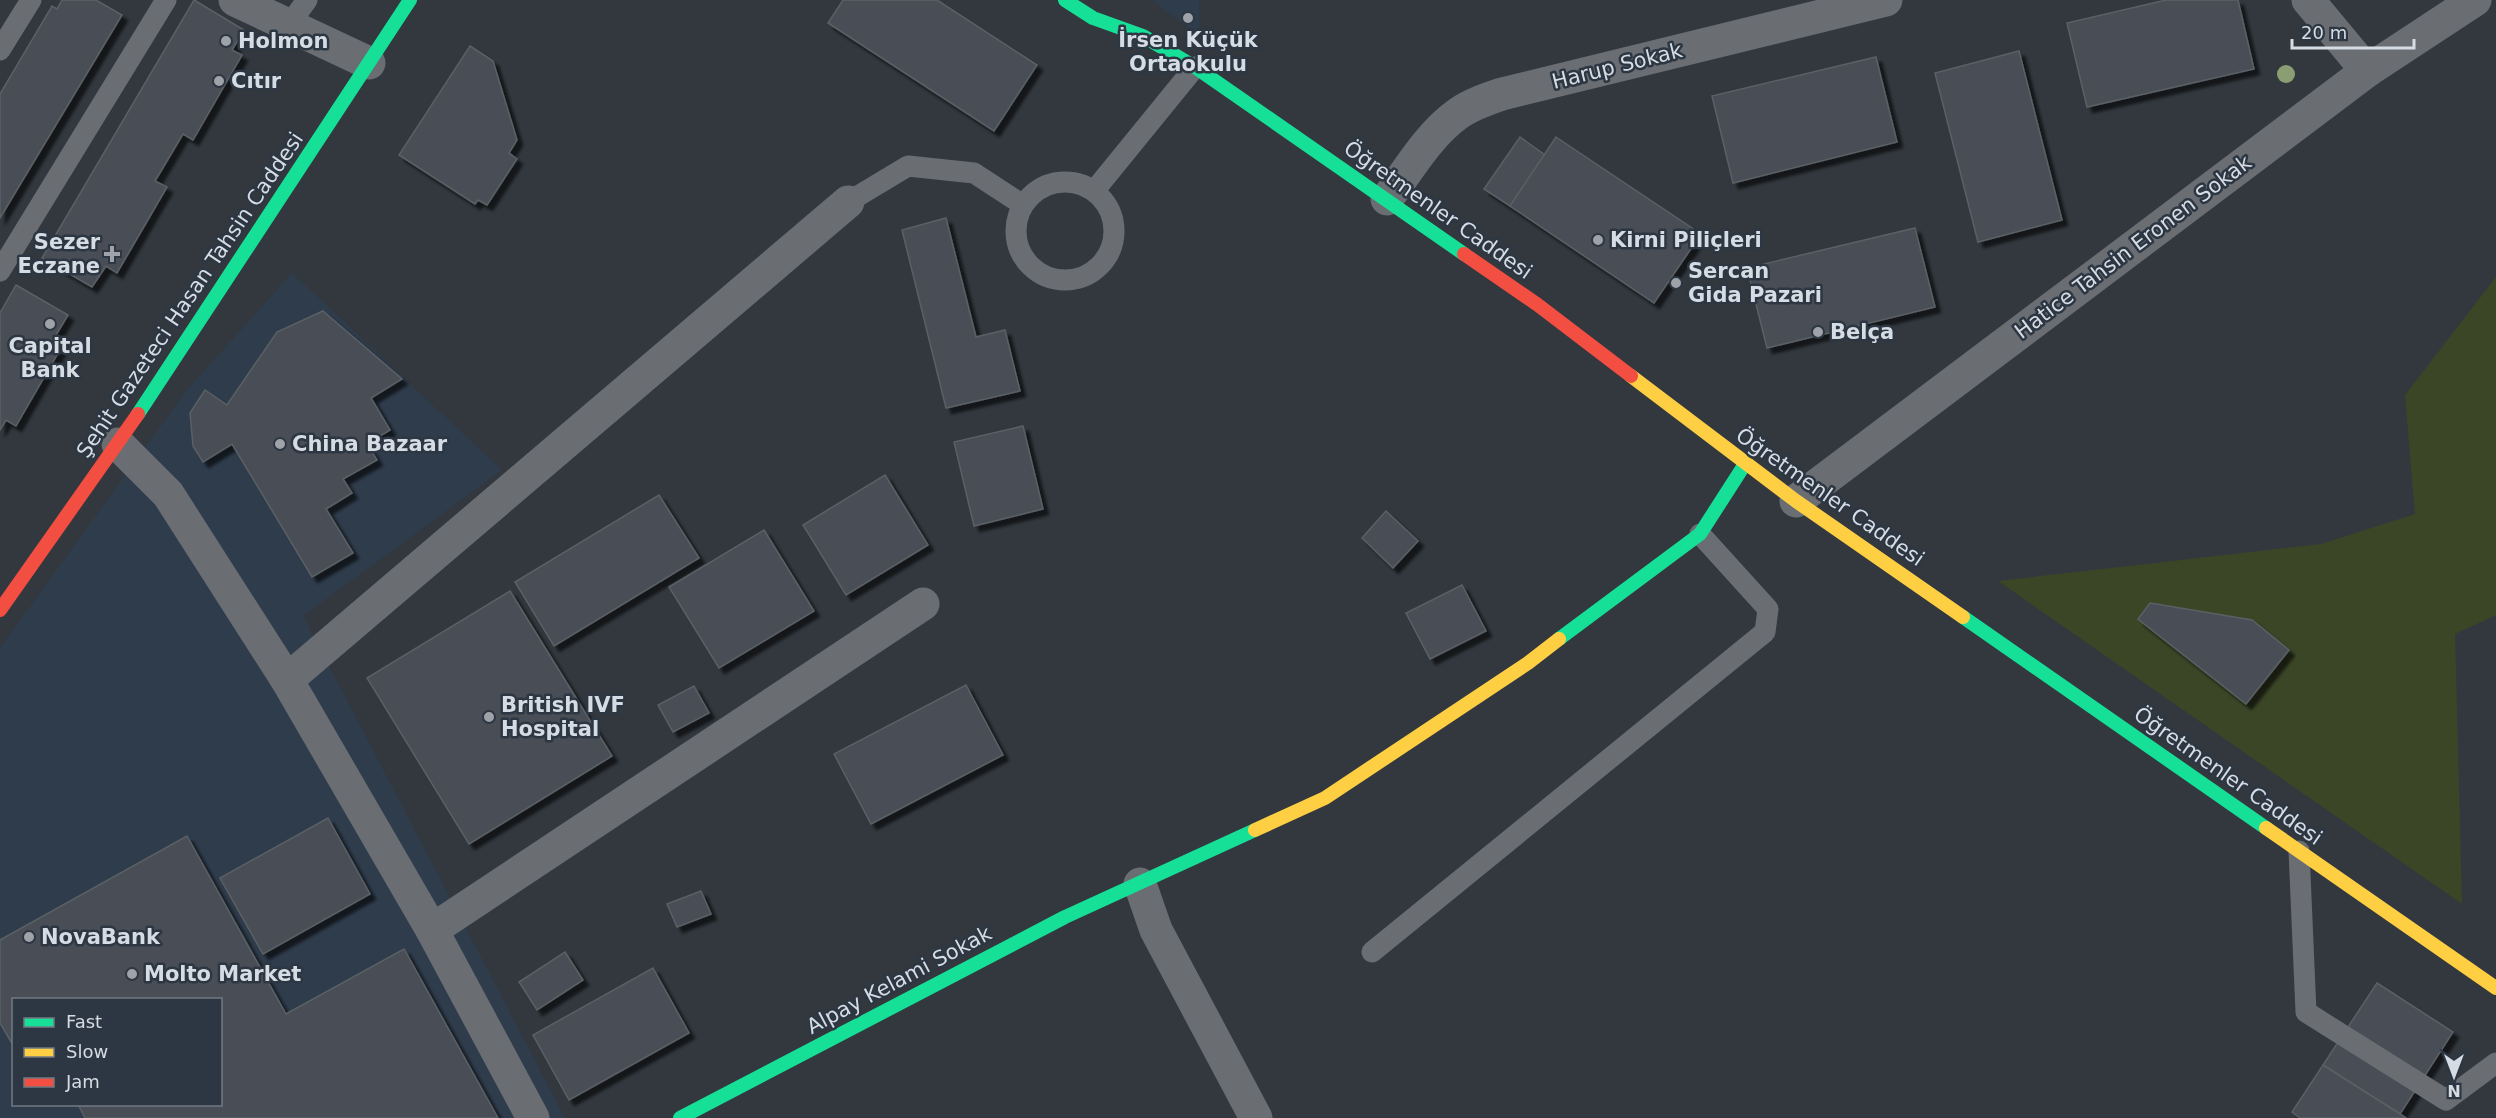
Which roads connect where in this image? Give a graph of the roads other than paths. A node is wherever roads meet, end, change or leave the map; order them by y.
1 (31, 0) edge
2 (166, 0) edge
3 (235, 0) edge
4 (307, 0) edge
5 (410, 0) edge
6 (1065, 0) edge
7 (1886, 0) edge
8 (2308, 0) edge
9 (2475, 0) edge
10 (1130, 18) dead end
11 (288, 26) junction
12 (1143, 36) junction
13 (0, 50) edge
14 (369, 63) junction
15 (1195, 67) junction
16 (2367, 71) junction
17 (1095, 191) junction
18 (1387, 199) junction
19 (848, 202) joint
20 (1023, 205) junction
21 (0, 271) edge
22 (118, 444) junction
23 (1745, 464) junction
24 (1796, 501) junction
25 (1700, 534) junction
26 (923, 604) dead end
27 (0, 610) edge
28 (287, 680) junction
29 (2299, 851) junction
30 (1140, 884) junction
31 (432, 930) junction
32 (1372, 952) dead end
33 (2496, 988) edge
34 (2496, 1063) edge
35 (532, 1118) edge
36 (680, 1118) edge
37 (1256, 1118) edge

1 - 13 lane
2 - 21 lane
3 - 11 street
4 - 11 lane
5 - 14 main road, Şehit Gazeteci Hasan Tahsin Caddesi
6 - 12 main road, Öğretmenler Caddesi
7 - 18 street, Harup Sokak
8 - 16 street
9 - 16 street, Hatice Tahsin Eronen Sokak
10 - 12 main road, Öğretmenler Caddesi
11 - 14 street
12 - 15 main road, Öğretmenler Caddesi
14 - 22 main road, Şehit Gazeteci Hasan Tahsin Caddesi
15 - 17 lane
15 - 18 main road, Öğretmenler Caddesi
16 - 24 street, Hatice Tahsin Eronen Sokak
17 - 20 lane
17 - 20 lane
18 - 23 main road, Öğretmenler Caddesi
19 - 20 lane
19 - 28 street
22 - 27 main road, Şehit Gazeteci Hasan Tahsin Caddesi
22 - 28 street
23 - 24 main road, Öğretmenler Caddesi
23 - 25 main road
24 - 29 main road, Öğretmenler Caddesi
25 - 30 main road, Alpay Kelami Sokak
25 - 32 lane
26 - 31 street
28 - 31 street
29 - 33 main road, Öğretmenler Caddesi
29 - 34 lane
30 - 36 main road, Alpay Kelami Sokak
30 - 37 street
31 - 35 street

